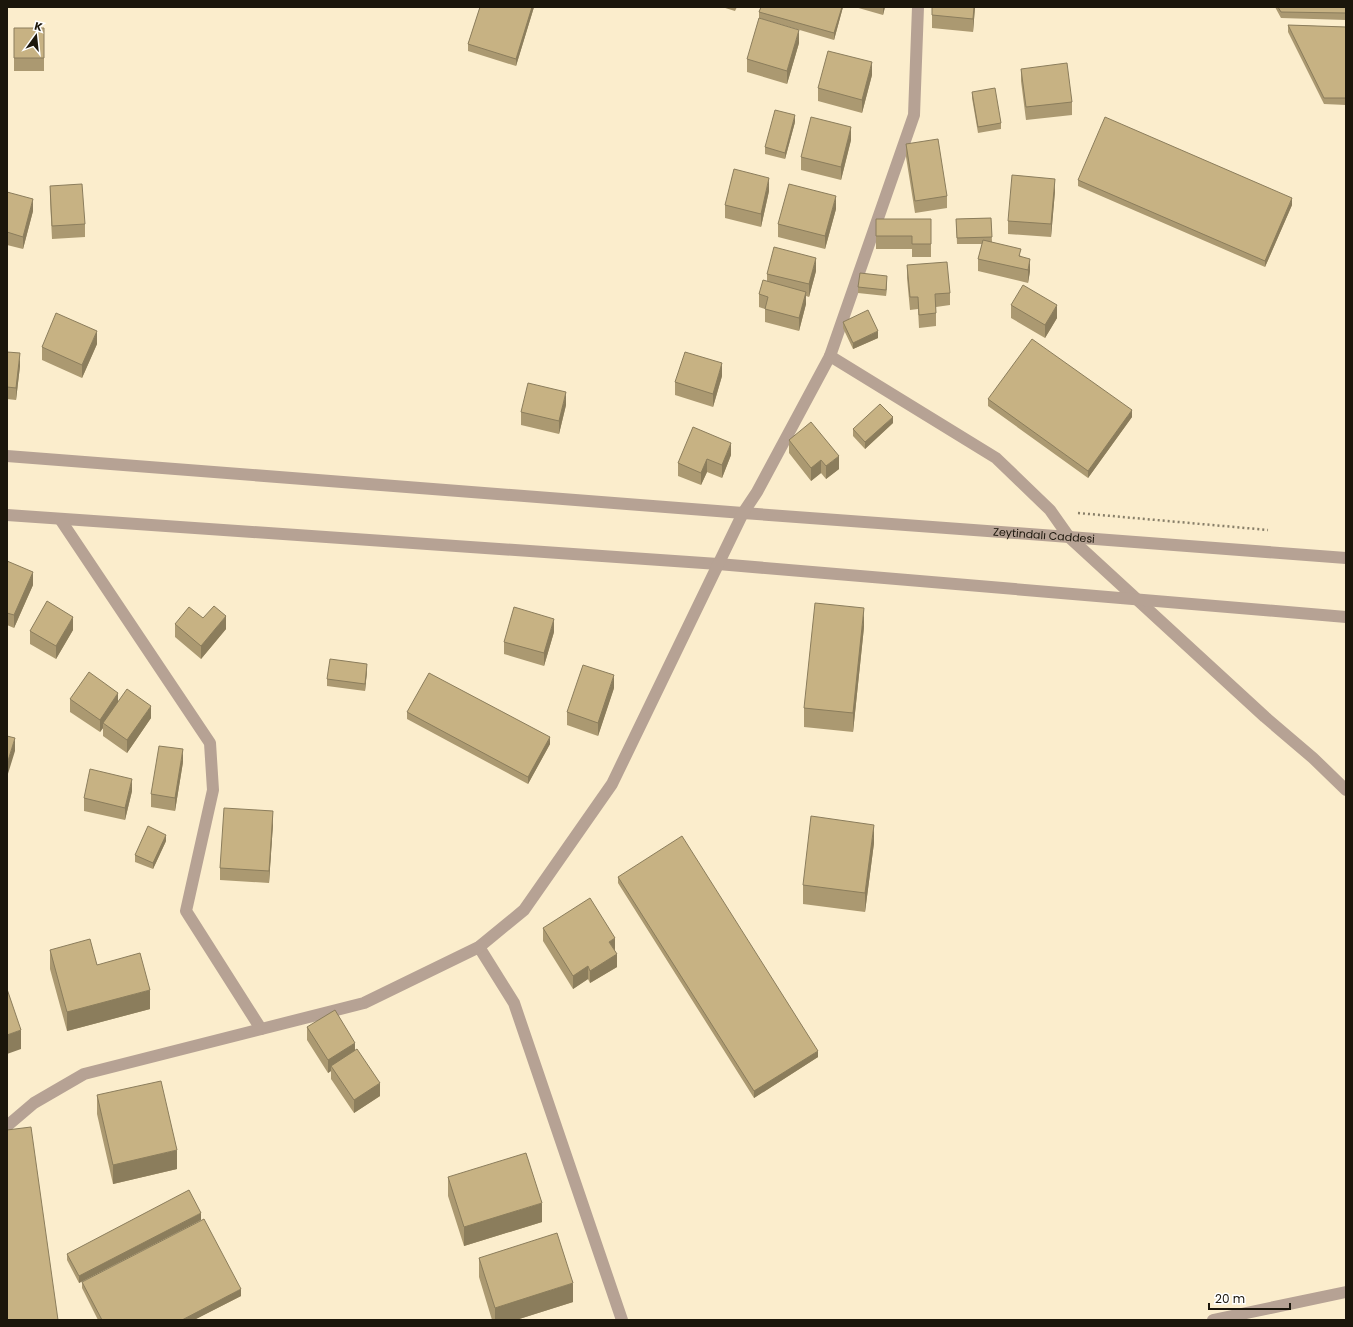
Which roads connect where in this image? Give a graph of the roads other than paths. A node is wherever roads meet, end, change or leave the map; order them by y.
1 (918, 7) edge
2 (830, 356) junction
3 (7, 456) edge
4 (743, 513) junction
5 (7, 515) edge
6 (60, 519) junction
7 (1069, 537) junction
8 (1346, 558) edge
9 (718, 564) junction
10 (1136, 599) junction
11 (1346, 617) edge
12 (1346, 790) edge
13 (479, 947) junction
14 (261, 1029) junction
15 (7, 1126) edge
16 (1346, 1292) edge
17 (622, 1320) edge
18 (1214, 1320) edge

1 - 2 street
2 - 4 street
2 - 7 street
3 - 4 street, Zeytindalı Caddesi
4 - 7 street, Zeytindalı Caddesi
4 - 9 street
5 - 6 street
6 - 9 street
6 - 14 street
7 - 8 street, Zeytindalı Caddesi
7 - 10 street
9 - 10 street
9 - 13 street
10 - 11 street
10 - 12 street
13 - 14 street
13 - 17 street
14 - 15 street
16 - 18 street

